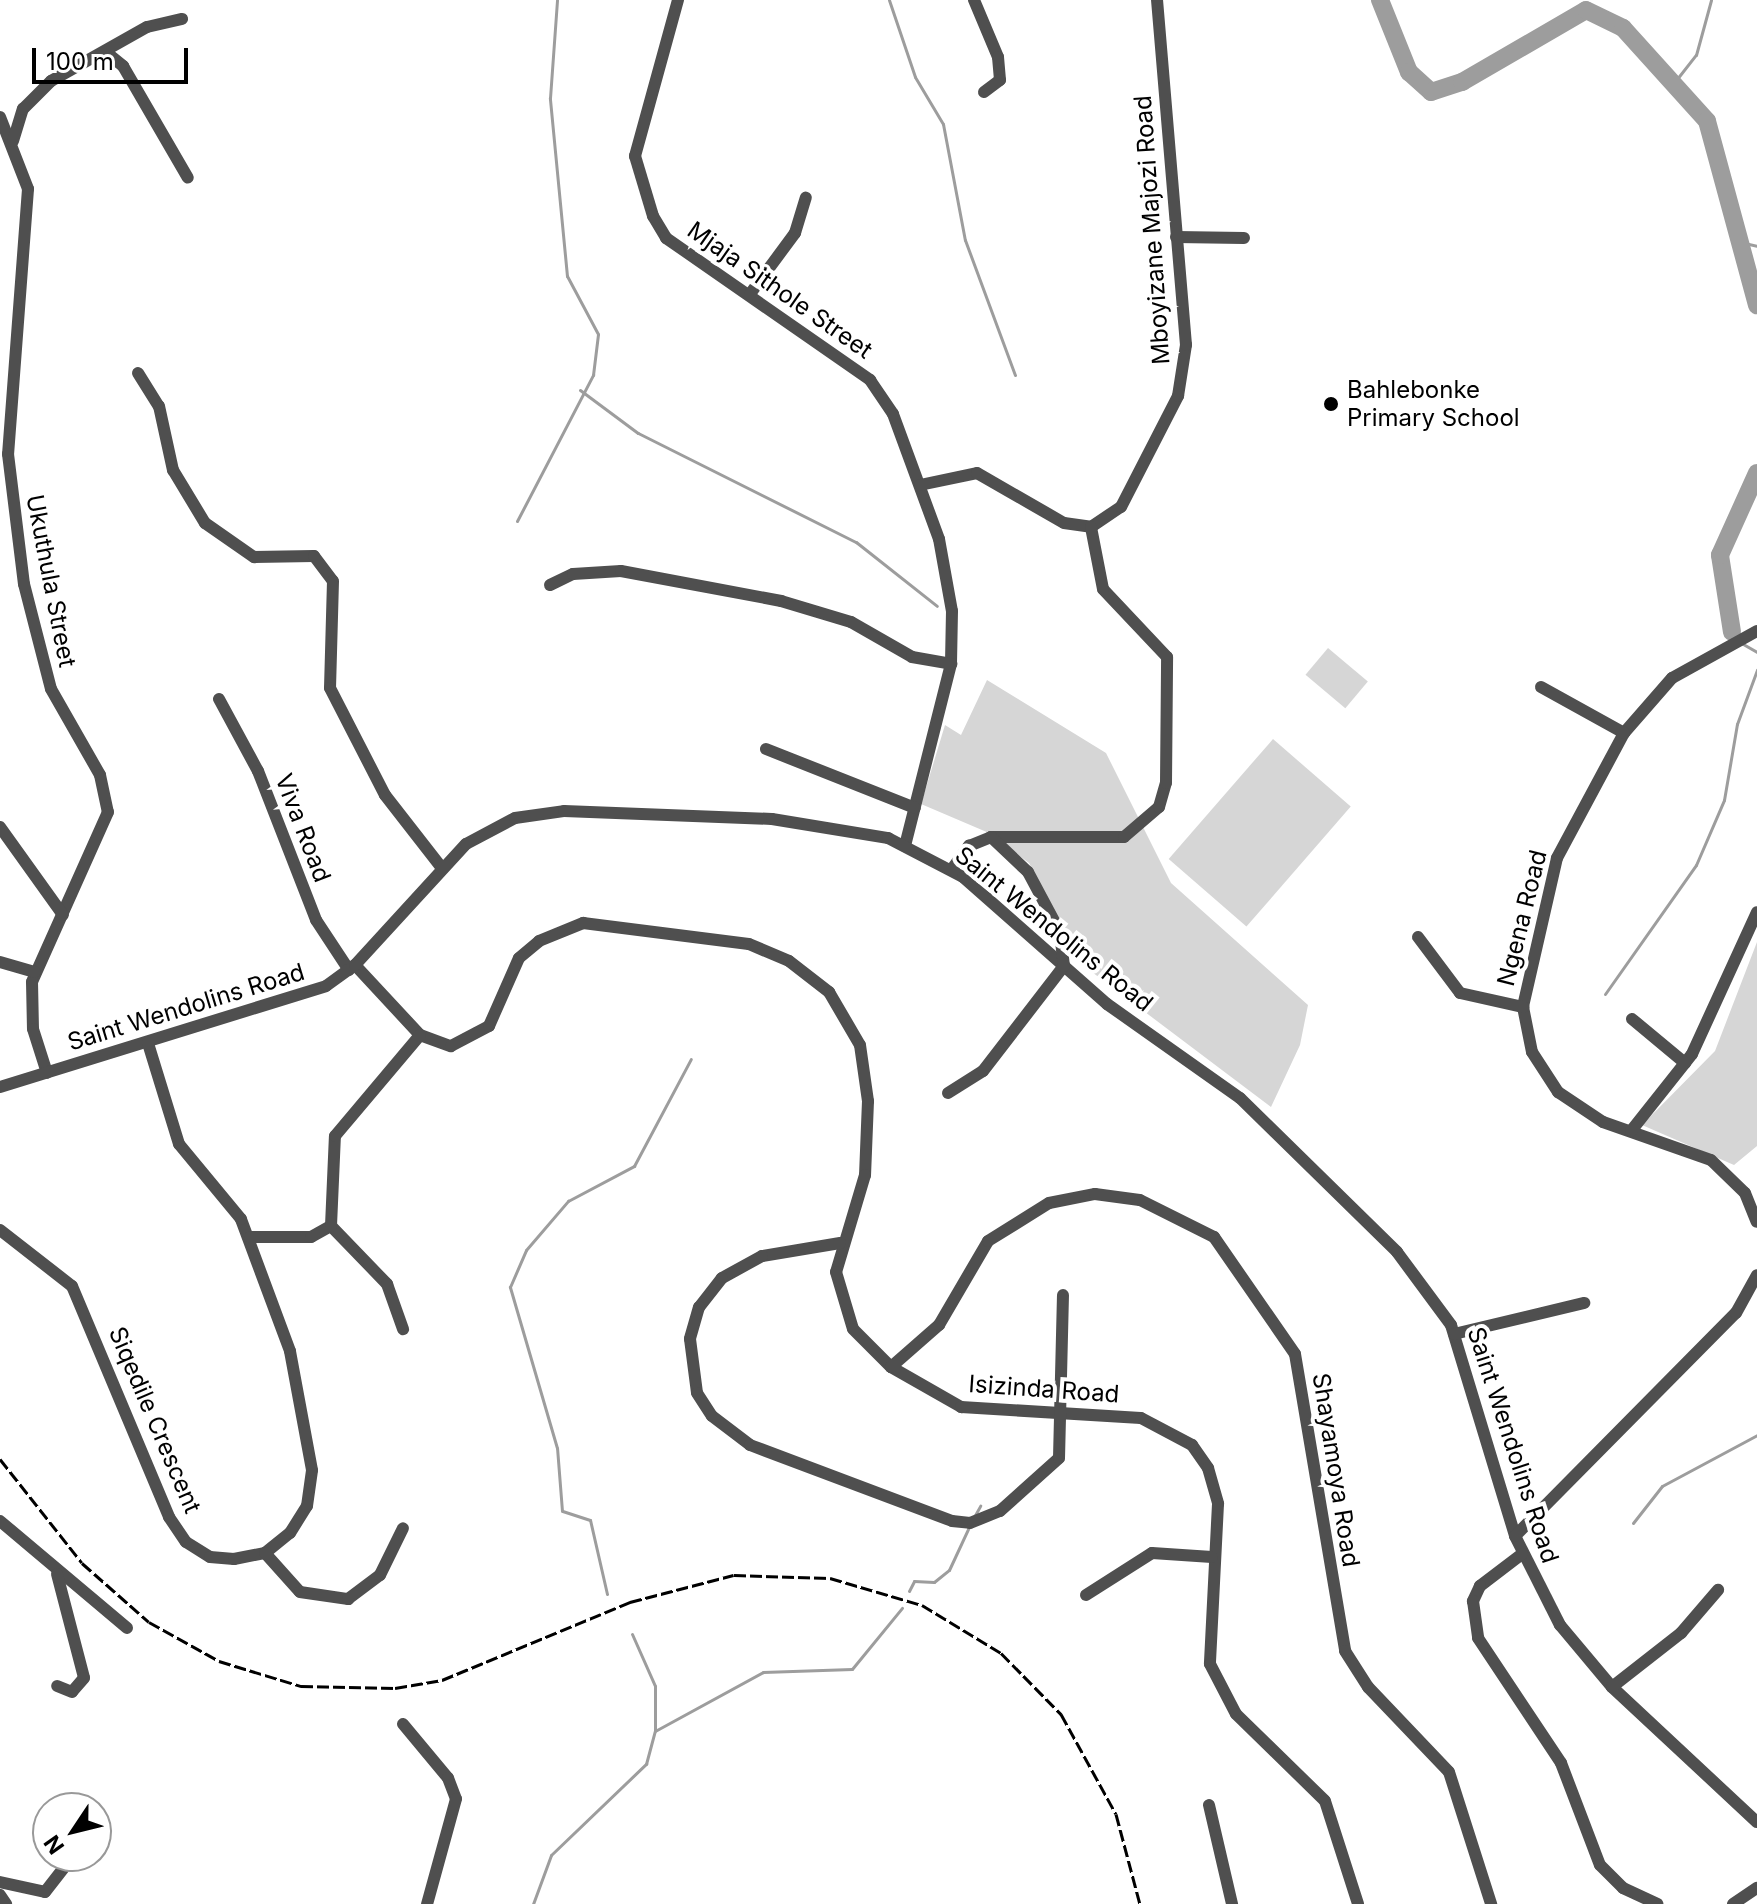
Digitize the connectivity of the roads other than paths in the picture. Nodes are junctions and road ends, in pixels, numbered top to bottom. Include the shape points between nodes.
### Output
1 (678, 0) edge
2 (974, 0) edge
3 (1157, 0) edge
4 (182, 19) dead end
5 (107, 53) junction
6 (984, 92) dead end
7 (0, 117) edge
8 (13, 141) junction
9 (188, 178) dead end
10 (806, 198) dead end
11 (1176, 237) junction
12 (1244, 238) dead end
13 (750, 294) junction
14 (138, 373) dead end
15 (5, 478) edge
16 (920, 485) junction
17 (1091, 527) junction
18 (550, 585) dead end
19 (1757, 631) edge
20 (951, 664) junction
21 (1541, 687) dead end
22 (219, 699) dead end
23 (1624, 733) junction
24 (766, 749) dead end
25 (915, 808) junction
26 (0, 827) edge
27 (991, 837) junction
28 (905, 846) junction
29 (441, 867) junction
30 (952, 869) junction
31 (1757, 912) edge
32 (63, 915) junction
33 (1418, 937) dead end
34 (0, 962) edge
35 (1064, 966) junction
36 (352, 968) junction
37 (35, 972) junction
38 (1523, 1007) junction
39 (1632, 1019) dead end
40 (420, 1035) junction
41 (148, 1043) junction
42 (1685, 1063) junction
43 (47, 1073) junction
44 (0, 1087) edge
45 (948, 1093) dead end
46 (1631, 1131) junction
47 (1757, 1222) edge
48 (331, 1226) junction
49 (0, 1230) edge
50 (250, 1237) junction
51 (840, 1243) junction
52 (1757, 1275) edge
53 (1063, 1295) dead end
54 (1584, 1303) dead end
55 (403, 1329) dead end
56 (1454, 1334) junction
57 (891, 1367) junction
58 (1066, 1416) junction
59 (0, 1521) edge
60 (403, 1528) dead end
61 (1515, 1536) junction
62 (265, 1553) junction
63 (1522, 1554) junction
64 (1212, 1557) junction
65 (57, 1574) junction
66 (1718, 1590) dead end
67 (1086, 1595) dead end
68 (127, 1628) dead end
69 (57, 1686) dead end
70 (1612, 1687) junction
71 (403, 1724) dead end
72 (1209, 1805) dead end
73 (1757, 1822) edge
74 (61, 1872) edge
75 (0, 1882) edge
76 (1757, 1888) edge
77 (0, 1895) edge
78 (6, 1904) edge
79 (427, 1904) edge
80 (1232, 1904) edge
81 (1358, 1904) edge
82 (1491, 1904) edge
83 (1658, 1904) edge
84 (1733, 1904) edge

1 - 13 street, Mjaja Sithole Street via 638,138 639,174 666,238
2 - 6 street via 998,57 1000,80
3 - 11 street, Mboyizane Majozi Road
4 - 5 street via 147,27
5 - 8 street via 27,102
5 - 9 street via 123,66
7 - 8 street, Ukuthula Street
8 - 15 street, Ukuthula Street via 28,204
10 - 13 street via 795,233
11 - 12 street
11 - 17 street, Mboyizane Majozi Road via 1184,378 1121,507
13 - 16 street, Mjaja Sithole Street via 870,380 893,414
14 - 29 street via 159,406 183,492 225,542 254,557 320,559 338,592 326,654 330,688 385,795
15 - 32 street, Ukuthula Street via 42,664 100,775 107,802 103,836
16 - 17 street via 977,473 1064,523
16 - 20 street, Mjaja Sithole Street via 947,569
17 - 27 street via 1103,589 1167,657 1166,783 1159,807 1124,837
18 - 20 street via 573,574 621,571 781,601 851,622 912,657
19 - 23 street, Ngena Road via 1672,678
20 - 25 street, Mjaja Sithole Street
21 - 23 street
22 - 36 street, Viva Road via 258,771 316,920
23 - 38 street, Ngena Road via 1557,858
24 - 25 street
25 - 28 street, Mjaja Sithole Street
26 - 32 street
27 - 30 street via 969,846
27 - 35 street via 1028,872 1060,932
28 - 29 street, Saint Wendolins Road via 813,821 564,811 490,828
28 - 30 street, Saint Wendolins Road
29 - 36 street, Saint Wendolins Road
30 - 35 street, Saint Wendolins Road
31 - 42 street
32 - 37 street, Ukuthula Street
33 - 38 street via 1460,993
34 - 37 street
35 - 45 street via 983,1071
35 - 56 street, Saint Wendolins Road via 1271,1124 1418,1276
36 - 40 street
36 - 41 street, Saint Wendolins Road via 298,998
37 - 43 street, Ukuthula Street via 30,1012
38 - 46 street, Ngena Road via 1532,1052 1558,1092
39 - 42 street
40 - 48 street via 335,1136
40 - 51 street, Isizinda Road via 451,1046 471,1041 489,1026 519,958 539,941 583,923 772,952 829,992 860,1045 868,1101 865,1175
41 - 43 street, Saint Wendolins Road
41 - 50 street via 179,1144
42 - 46 street
43 - 44 street, Saint Wendolins Road
46 - 47 street, Ngena Road via 1725,1171
48 - 50 street via 311,1237
48 - 55 street via 387,1284
49 - 62 street, Siqedile Crescent via 72,1286 176,1530 210,1557
50 - 62 street via 290,1351 312,1450 307,1506
51 - 57 street, Isizinda Road via 836,1272 845,1313
51 - 58 street via 752,1259 722,1278 699,1307 690,1339 692,1378 729,1433 970,1523 1000,1511 1054,1464 1064,1447
52 - 61 street via 1736,1313
53 - 58 street
54 - 56 street
56 - 61 street, Saint Wendolins Road
57 - 58 street, Isizinda Road via 961,1407
57 - 82 street, Shayamoya Road via 939,1325 988,1241 1049,1203 1095,1194 1140,1200 1214,1237 1295,1354 1345,1651 1368,1687 1449,1772
58 - 64 street, Isizinda Road via 1141,1418 1192,1445 1208,1468 1218,1504
59 - 65 street
60 - 62 street via 380,1575 348,1599 300,1592
61 - 63 street, Saint Wendolins Road
63 - 70 street, Saint Wendolins Road via 1560,1625
63 - 83 street via 1480,1586 1473,1601 1478,1638 1561,1763 1600,1865 1623,1888
64 - 67 street via 1152,1553
64 - 81 street, Isizinda Road via 1206,1640 1218,1684 1251,1732 1325,1801
65 - 68 street
65 - 69 street via 84,1678 72,1692
66 - 70 street via 1681,1633
70 - 73 street, Saint Wendolins Road
71 - 79 street via 448,1778 456,1799
72 - 80 street
74 - 75 street via 45,1892
76 - 84 street
77 - 78 street

